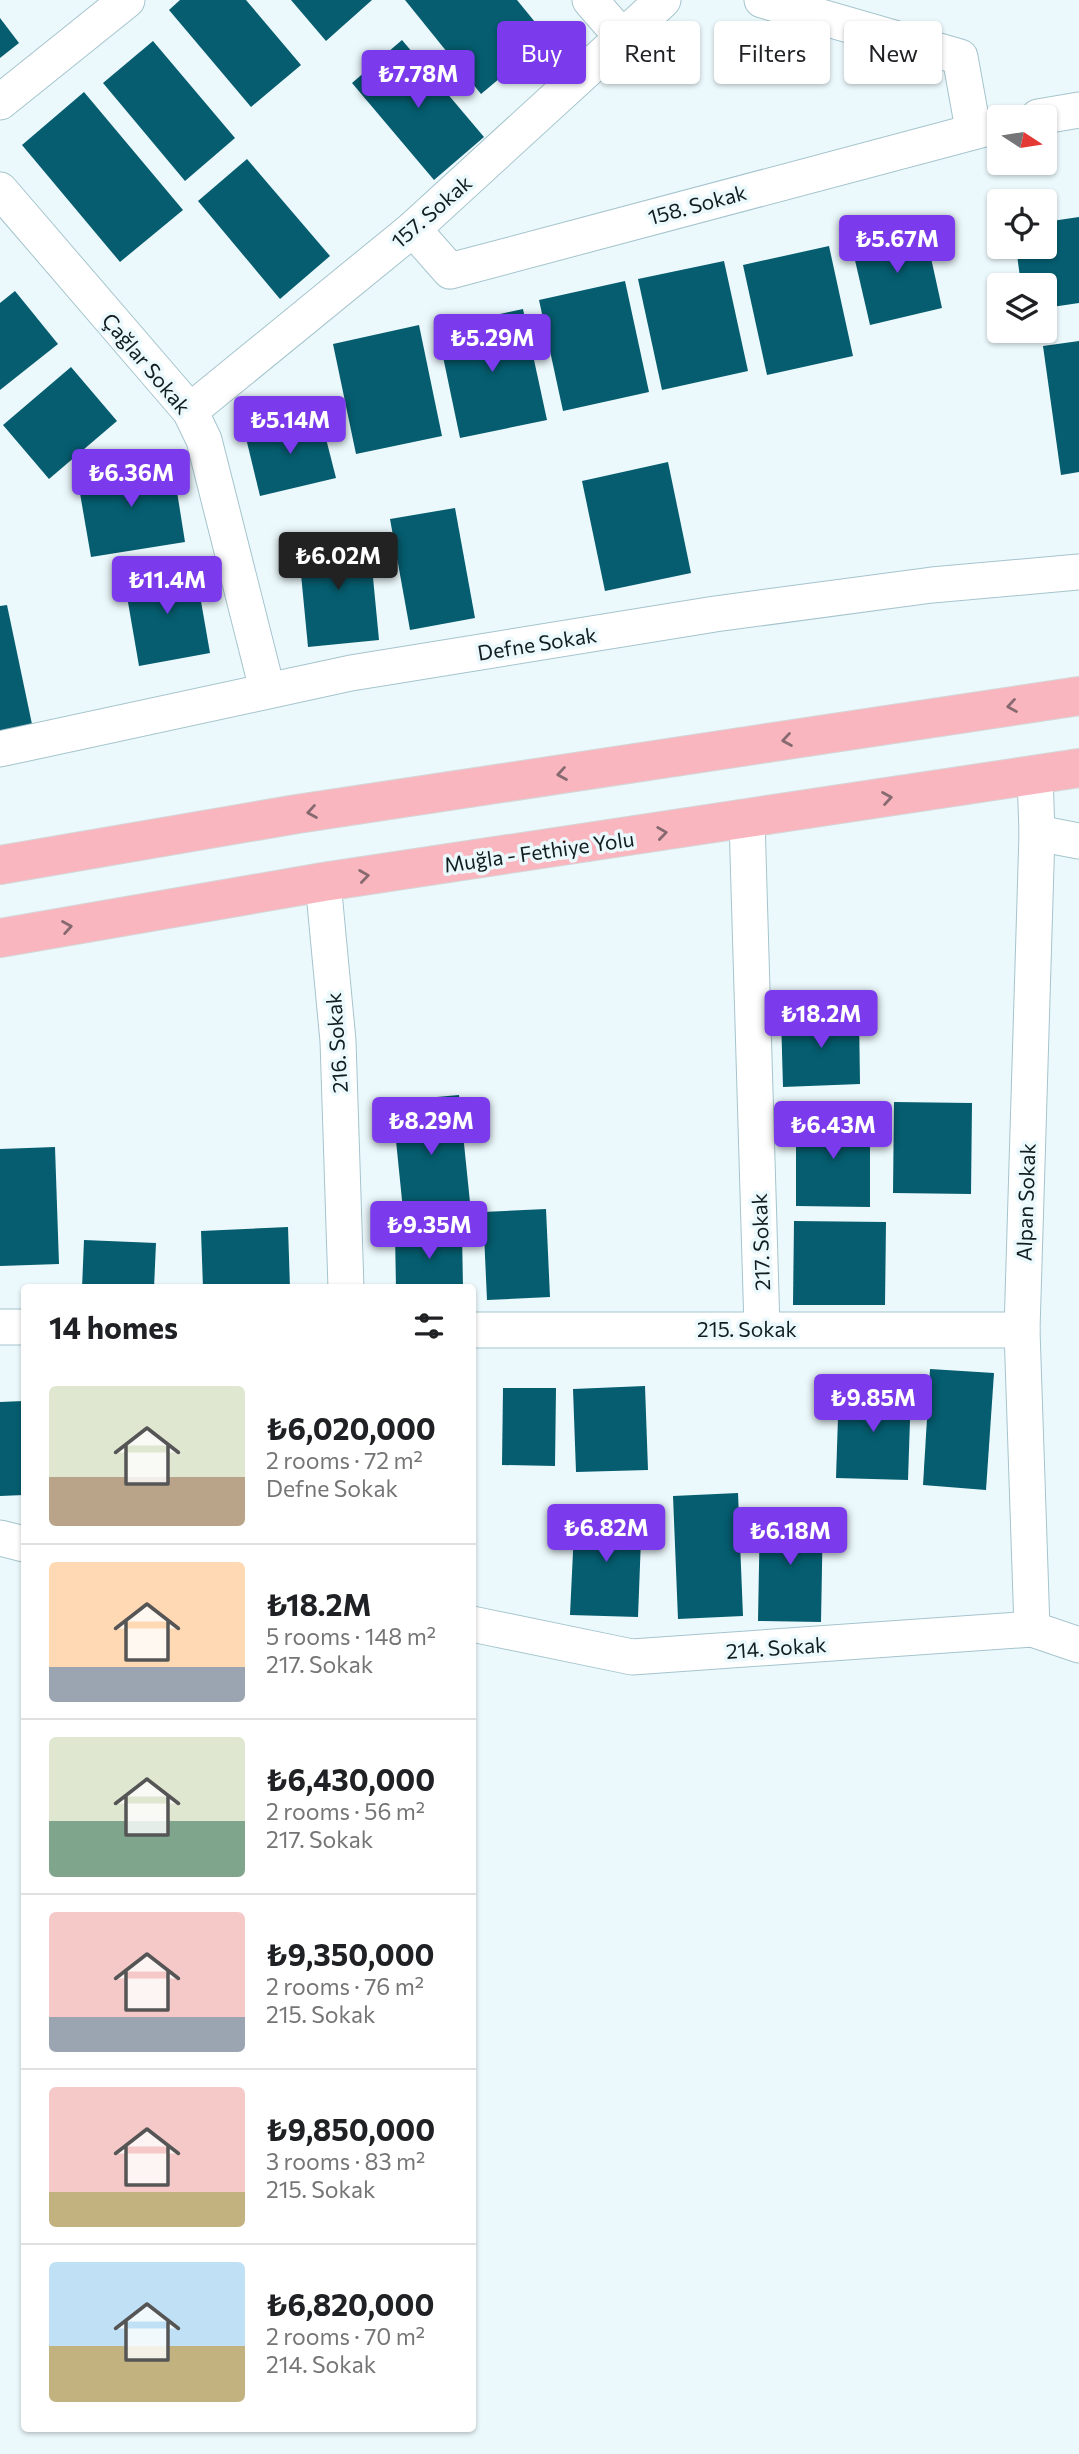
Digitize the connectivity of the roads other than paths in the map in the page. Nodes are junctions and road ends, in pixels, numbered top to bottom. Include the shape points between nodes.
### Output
1 (127, 0) edge
2 (590, 0) edge
3 (663, 0) edge
4 (762, 0) edge
5 (608, 21) edge
6 (641, 21) edge
7 (600, 59) edge
8 (0, 102) edge
9 (1079, 110) edge
10 (1057, 114) edge
11 (986, 127) edge
12 (0, 190) edge
13 (413, 229) junction
14 (190, 411) junction
15 (1079, 572) edge
16 (267, 689) junction
17 (1079, 696) edge
18 (0, 748) edge
19 (1079, 768) edge
20 (1035, 775) junction
21 (747, 820) junction
22 (1037, 833) junction
23 (1079, 841) edge
24 (0, 865) edge
25 (323, 882) junction
26 (0, 938) edge
27 (346, 1284) edge
28 (0, 1327) edge
29 (21, 1327) edge
30 (762, 1328) junction
31 (476, 1330) edge
32 (1022, 1330) junction
33 (0, 1538) edge
34 (21, 1543) edge
35 (476, 1625) edge
36 (1032, 1629) junction
37 (1079, 1645) edge

1 - 8 street
2 - 5 street
3 - 6 street, 157. Sokak
4 - 11 street via 960,57
7 - 13 street, 157. Sokak
9 - 10 street
11 - 13 street, 158. Sokak via 450,271
12 - 14 street, Çağlar Sokak
13 - 14 street, 157. Sokak
14 - 16 street, Çağlar Sokak via 204,440
15 - 16 street, Defne Sokak via 932,585 715,614
16 - 18 street, Defne Sokak
17 -> 24 highway via 297,814
19 - 20 highway, Muğla - Fethiye Yolu
21 -> 20 highway, Muğla - Fethiye Yolu
20 - 22 street, Alpan Sokak
25 -> 21 highway, Muğla - Fethiye Yolu
21 - 30 street, 217. Sokak
22 - 23 street
22 - 32 street, Alpan Sokak
26 -> 25 highway, Muğla - Fethiye Yolu
25 - 27 street, 216. Sokak via 338,1041
28 - 29 street
30 - 31 street, 215. Sokak
30 - 32 street, 215. Sokak
32 - 36 street, Alpan Sokak
33 - 34 street
35 - 36 street, 214. Sokak via 632,1657
36 - 37 street, 214. Sokak

